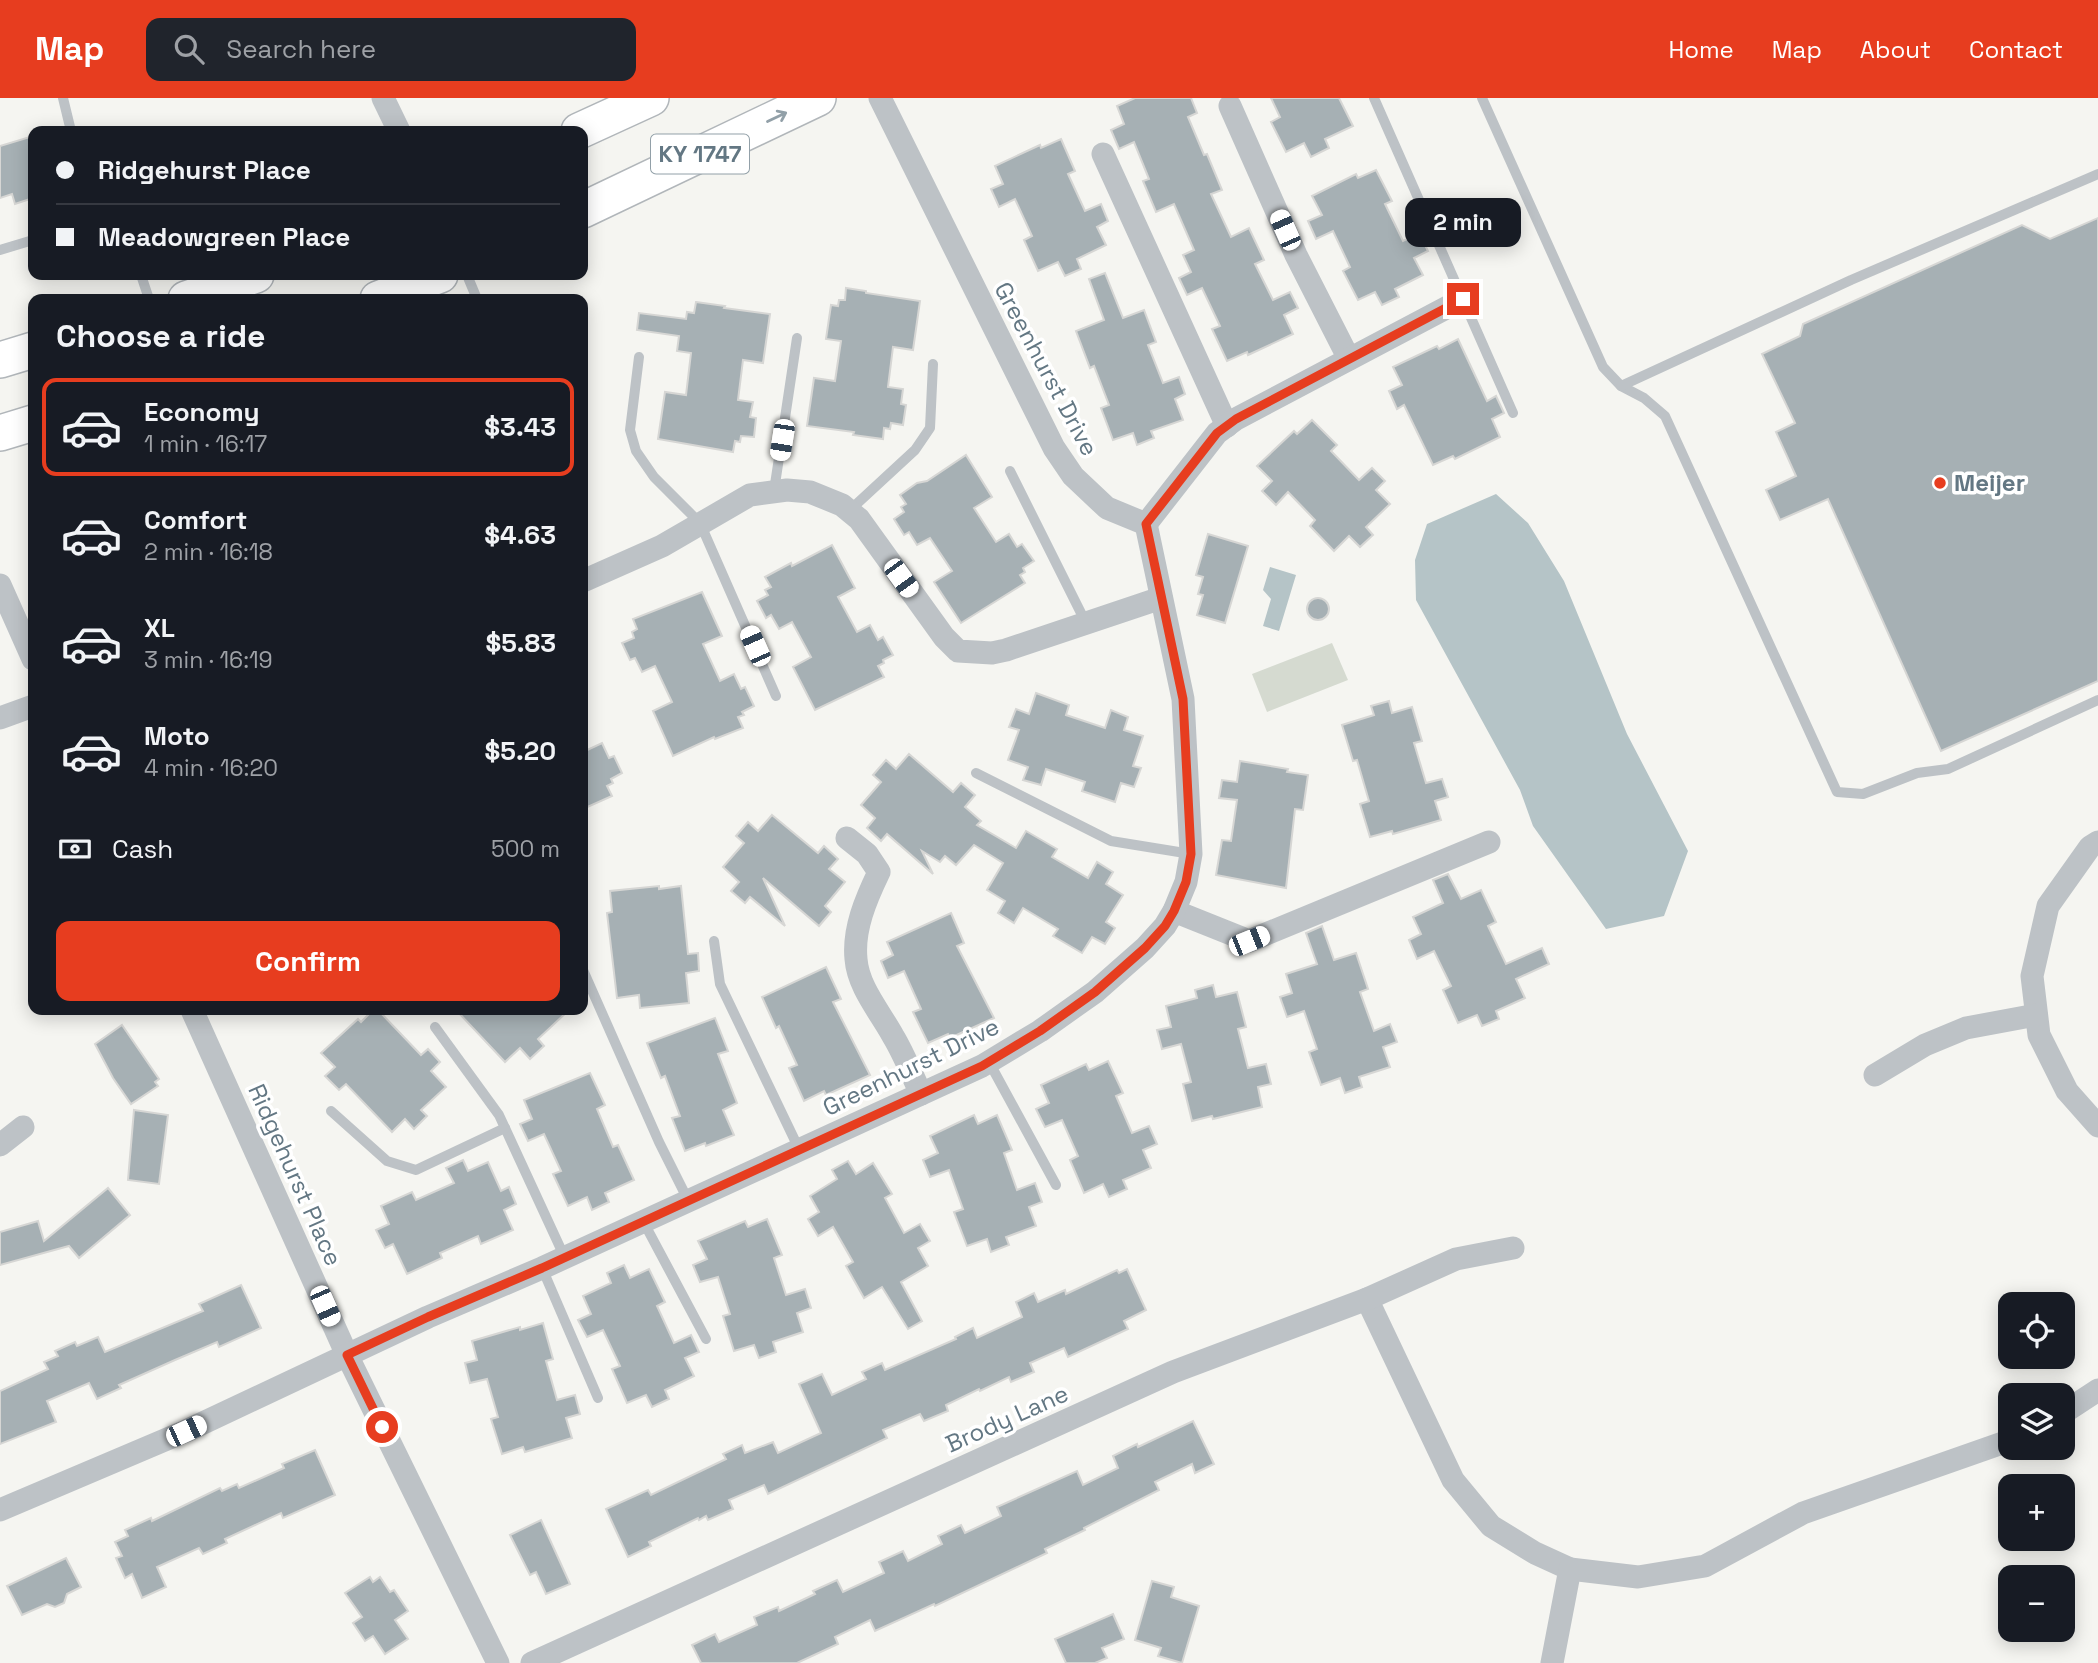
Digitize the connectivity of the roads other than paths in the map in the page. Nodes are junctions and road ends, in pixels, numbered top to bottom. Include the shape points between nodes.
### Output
1 (63, 98) edge
2 (383, 98) edge
3 (651, 98) edge
4 (818, 98) edge
5 (880, 98) edge
6 (1374, 98) edge
7 (1482, 98) edge
8 (1230, 106) dead end
9 (70, 126) edge
10 (397, 126) edge
11 (588, 127) edge
12 (1103, 154) dead end
13 (2098, 174) edge
14 (588, 208) edge
15 (28, 242) edge
16 (0, 250) edge
17 (241, 280) edge
18 (427, 280) edge
19 (201, 294) edge
20 (391, 294) edge
21 (1463, 299) junction
22 (797, 338) dead end
23 (28, 352) edge
24 (639, 357) dead end
25 (1349, 359) junction
26 (0, 360) edge
27 (933, 364) dead end
28 (1620, 386) junction
29 (1513, 413) dead end
30 (28, 425) edge
31 (1227, 426) junction
32 (0, 433) edge
33 (1010, 471) dead end
34 (774, 491) junction
35 (849, 511) junction
36 (701, 523) junction
37 (1146, 524) junction
38 (588, 579) edge
39 (0, 585) edge
40 (1161, 597) junction
41 (1086, 623) junction
42 (28, 648) edge
43 (776, 696) dead end
44 (2098, 700) edge
45 (28, 708) edge
46 (0, 718) edge
47 (976, 773) dead end
48 (847, 838) dead end
49 (1489, 842) dead end
50 (2098, 842) edge
51 (1191, 854) junction
52 (1174, 911) junction
53 (714, 941) dead end
54 (588, 981) edge
55 (194, 1015) edge
56 (2036, 1015) junction
57 (435, 1027) dead end
58 (989, 1062) junction
59 (1875, 1075) dead end
60 (921, 1094) junction
61 (331, 1111) dead end
62 (2098, 1126) edge
63 (23, 1127) dead end
64 (505, 1128) junction
65 (0, 1145) edge
66 (799, 1149) junction
67 (1056, 1185) dead end
68 (688, 1200) junction
69 (643, 1221) junction
70 (1513, 1248) dead end
71 (565, 1258) junction
72 (542, 1268) junction
73 (1367, 1299) junction
74 (706, 1339) dead end
75 (347, 1355) junction
76 (2098, 1390) edge
77 (598, 1398) dead end
78 (2075, 1405) edge
79 (1998, 1445) edge
80 (0, 1510) edge
81 (1570, 1569) junction
82 (498, 1663) edge
83 (532, 1663) edge
84 (1552, 1663) edge

1 - 9 lane
2 - 10 street
3 - 11 main road, KY 1747
14 -> 4 main road, KY 1747
5 - 37 street, Greenhurst Drive via 1054,448 1073,477 1107,508
6 - 21 lane
7 - 28 lane via 1602,367
8 - 25 street via 1296,255
12 - 31 street
13 - 28 lane via 1851,279
15 - 16 lane
17 - 19 main road
18 - 20 main road
21 - 25 street
21 - 29 lane
22 - 34 lane
23 - 26 main road
24 - 36 lane via 630,430 636,451 654,477
25 - 31 street
27 - 35 lane via 930,428 915,450
28 - 44 lane via 1665,416 1837,792 1863,794 1917,773 1948,769
30 - 32 main road
31 - 37 street
33 - 41 lane
34 - 35 street via 810,492
34 - 36 street via 750,495
35 - 41 street via 958,651 1006,650
36 - 38 street
36 - 43 lane
37 - 40 street, Greenhurst Drive
39 - 42 street
40 - 41 street
40 - 51 street, Greenhurst Drive via 1183,699
45 - 46 street
47 - 51 lane via 1111,841
48 - 60 street via 867,854 879,872 864,904 856,960 866,992
49 - 52 street via 1249,941
50 - 56 street via 2048,906 2032,976
51 - 52 street, Greenhurst Drive
52 - 58 street, Greenhurst Drive via 1145,948 1095,992
53 - 66 lane via 720,984
54 - 68 lane
55 - 75 street, Ridgehurst Place
56 - 59 street via 1966,1028 1925,1045
56 - 62 street via 2039,1035 2067,1091
57 - 64 lane
58 - 60 street, Greenhurst Drive
58 - 67 lane
60 - 66 street, Greenhurst Drive
61 - 64 lane via 387,1161 416,1170
63 - 65 street
64 - 71 lane
66 - 68 street, Greenhurst Drive
68 - 69 street, Greenhurst Drive
69 - 71 street, Greenhurst Drive
69 - 74 lane
70 - 73 street, Brody Lane via 1456,1259
71 - 72 street, Greenhurst Drive
72 - 75 street, Greenhurst Drive
72 - 77 lane
73 - 81 street via 1453,1480 1491,1526
73 - 83 street, Brody Lane via 1173,1372
75 - 80 street, Greenhurst Drive via 186,1431
75 - 82 street, Ridgehurst Place
76 - 78 street
79 - 81 street via 1803,1513 1705,1566 1638,1577
81 - 84 street

